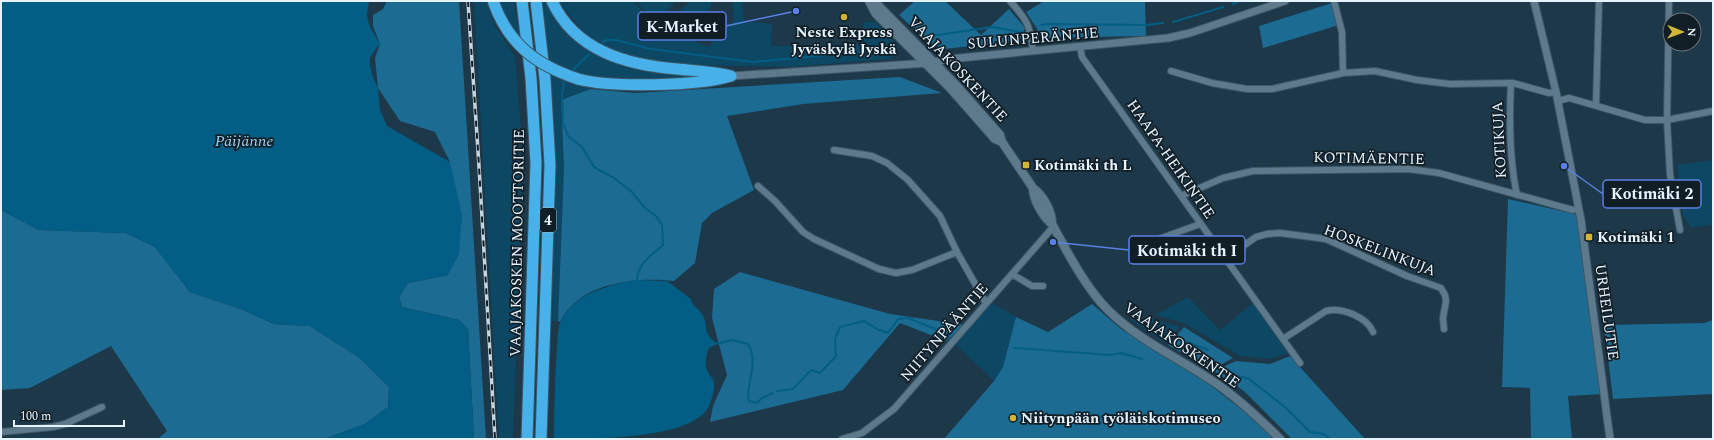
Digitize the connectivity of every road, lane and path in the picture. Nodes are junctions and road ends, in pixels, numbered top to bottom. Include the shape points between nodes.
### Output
1 (493, 1) edge
2 (522, 1) edge
3 (536, 1) edge
4 (552, 1) edge
5 (869, 1) edge
6 (874, 1) edge
7 (1010, 1) edge
8 (1285, 1) edge
9 (1334, 1) edge
10 (1534, 1) edge
11 (1599, 1) edge
12 (1669, 1) edge
13 (1080, 46) junction
14 (1033, 50) junction
15 (929, 63) junction
16 (1171, 71) dead end
17 (1343, 72) junction
18 (731, 76) junction
19 (1511, 83) junction
20 (1556, 92) junction
21 (1558, 101) junction
22 (1596, 105) junction
23 (1713, 110) edge
24 (1667, 120) junction
25 (834, 150) dead end
26 (758, 186) dead end
27 (1516, 195) junction
28 (1181, 196) junction
29 (1579, 208) junction
30 (1200, 224) junction
31 (1053, 225) junction
32 (1680, 230) dead end
33 (1148, 243) dead end
34 (957, 252) junction
35 (1225, 259) junction
36 (1012, 274) junction
37 (1043, 286) dead end
38 (986, 303) junction
39 (1444, 329) dead end
40 (1373, 332) dead end
41 (1283, 339) junction
42 (1300, 363) dead end
43 (102, 407) dead end
44 (1, 432) edge
45 (862, 436) edge
46 (527, 439) edge
47 (541, 439) edge
48 (842, 439) edge
49 (1280, 439) edge
50 (1610, 439) edge

1 - 18 highway, bridge via 505,28 525,51 540,62 578,79 654,84 716,80
2 - 46 highway, VAAJAKOSKEN MOOTTORITIE / 4 via 532,78 536,163
3 - 47 highway, VAAJAKOSKEN MOOTTORITIE / 4 via 545,79 550,164
4 - 18 highway via 569,27 582,39 608,55 653,67 717,72
5 - 15 main road, VAAJAKOSKENTIE via 876,14
6 - 15 main road, VAAJAKOSKENTIE
7 - 14 street via 1030,27
8 - 13 street, SULUNPERÄNTIE via 1168,38
9 - 17 street via 1342,32
10 - 20 street, URHEILUTIE
11 - 22 street
12 - 24 street
13 - 14 street, SULUNPERÄNTIE
13 - 28 street, HAAPA-HEIKINTIE via 1082,57
14 - 15 street, SULUNPERÄNTIE
15 - 18 street, SULUNPERÄNTIE
15 - 31 main road, VAAJAKOSKENTIE via 1000,135 1002,142 1033,188 1033,196 1046,219
16 - 17 street via 1212,83 1247,89 1272,89
17 - 19 street via 1375,71 1450,84
19 - 20 street
19 - 27 street, KOTIKUJA via 1512,172
20 - 21 street, URHEILUTIE
21 - 22 street via 1569,98
21 - 29 street, URHEILUTIE
22 - 24 street via 1645,120
23 - 24 street
24 - 32 street via 1670,175
25 - 34 street via 872,156 887,163 908,180 940,216
26 - 34 street via 803,232 879,269 896,273 912,270
27 - 28 street, KOTIMÄENTIE via 1439,173 1409,169 1333,169 1253,171 1223,178
27 - 29 street, KOTIMÄENTIE via 1573,210
28 - 30 street, HAAPA-HEIKINTIE
29 - 50 street, URHEILUTIE
30 - 33 street
30 - 35 street, HAAPA-HEIKINTIE
31 - 36 street, NIITYNPÄÄNTIE
31 - 49 main road, VAAJAKOSKENTIE via 1107,309 1155,346 1212,380
34 - 38 street
35 - 39 street, HOSKELINKUJA via 1256,237 1267,234 1280,233 1326,239 1407,276 1441,288 1446,301
35 - 41 street, HAAPA-HEIKINTIE
36 - 37 street via 1032,286
36 - 38 street, NIITYNPÄÄNTIE
38 - 45 street, NIITYNPÄÄNTIE via 894,409
40 - 41 street via 1363,321 1342,310 1333,309
41 - 42 street, HAAPA-HEIKINTIE
43 - 44 street via 53,427
45 - 48 street, NIITYNPÄÄNTIE

